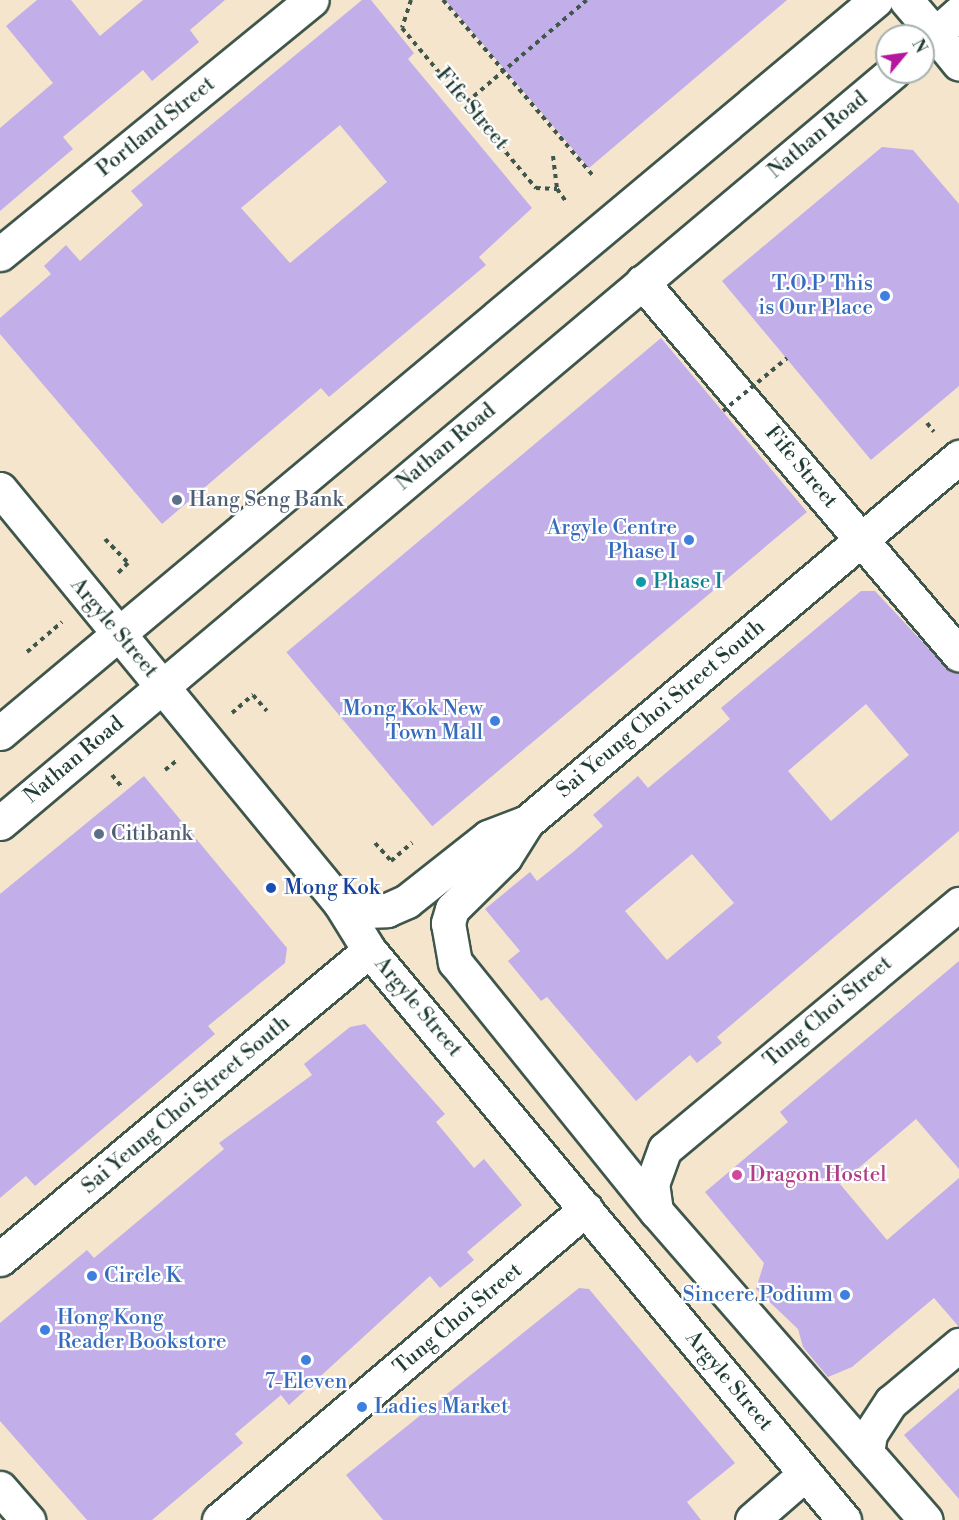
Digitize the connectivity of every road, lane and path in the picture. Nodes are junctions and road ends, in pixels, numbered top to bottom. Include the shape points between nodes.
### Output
1 (311, 0) edge
2 (411, 0) edge
3 (443, 0) edge
4 (587, 0) edge
5 (876, 0) edge
6 (906, 0) edge
7 (939, 31) edge
8 (959, 64) edge
9 (504, 71) junction
10 (879, 84) edge
11 (467, 102) junction
12 (553, 156) dead end
13 (594, 177) dead end
14 (557, 189) junction
15 (565, 200) dead end
16 (0, 254) edge
17 (642, 282) junction
18 (787, 358) dead end
19 (723, 411) dead end
20 (959, 457) edge
21 (0, 489) edge
22 (862, 538) junction
23 (105, 539) dead end
24 (128, 563) dead end
25 (120, 635) junction
26 (959, 654) edge
27 (162, 686) junction
28 (253, 695) dead end
29 (267, 711) dead end
30 (0, 733) edge
31 (527, 822) junction
32 (0, 823) edge
33 (375, 843) dead end
34 (412, 843) dead end
35 (340, 903) junction
36 (959, 904) edge
37 (369, 950) junction
38 (586, 1209) junction
39 (657, 1211) junction
40 (0, 1259) edge
41 (959, 1346) edge
42 (867, 1454) junction
43 (805, 1473) junction
44 (0, 1488) edge
45 (28, 1520) edge
46 (219, 1520) edge
47 (752, 1520) edge
48 (844, 1520) edge
49 (926, 1520) edge

1 - 16 street, Portland Street
2 - 11 path, Fife Street via 402,28
3 - 9 path
4 - 9 path
5 - 25 street
6 - 7 street
7 - 8 street
9 - 11 path
9 - 13 path
10 - 17 street, Nathan Road
11 - 14 path, Fife Street via 536,189
12 - 14 path
14 - 15 path
17 - 22 street, Fife Street
17 - 27 street, Nathan Road
18 - 19 path, bridge
20 - 22 street, Sai Yeung Choi Street South
21 - 25 street, Argyle Street
22 - 26 street, Fife Street
22 - 31 street, Sai Yeung Choi Street South
23 - 24 path
25 - 27 street, Argyle Street
25 - 30 street
27 - 32 street, Nathan Road
27 - 35 street, Argyle Street
28 - 29 path
31 - 35 street, Sai Yeung Choi Street South via 488,837 407,901 387,909 364,911
31 - 39 street via 505,857 452,909 449,945 467,982
33 - 34 path via 391,861
35 - 37 street, Argyle Street
36 - 39 street, Tung Choi Street via 664,1149 652,1184
37 - 38 street, Argyle Street
37 - 40 street, Sai Yeung Choi Street South
38 - 43 street, Argyle Street
38 - 46 street, Tung Choi Street
39 - 42 street
41 - 42 street via 891,1402 870,1434
42 - 49 street
43 - 47 street
43 - 48 street, Argyle Street
44 - 45 street

